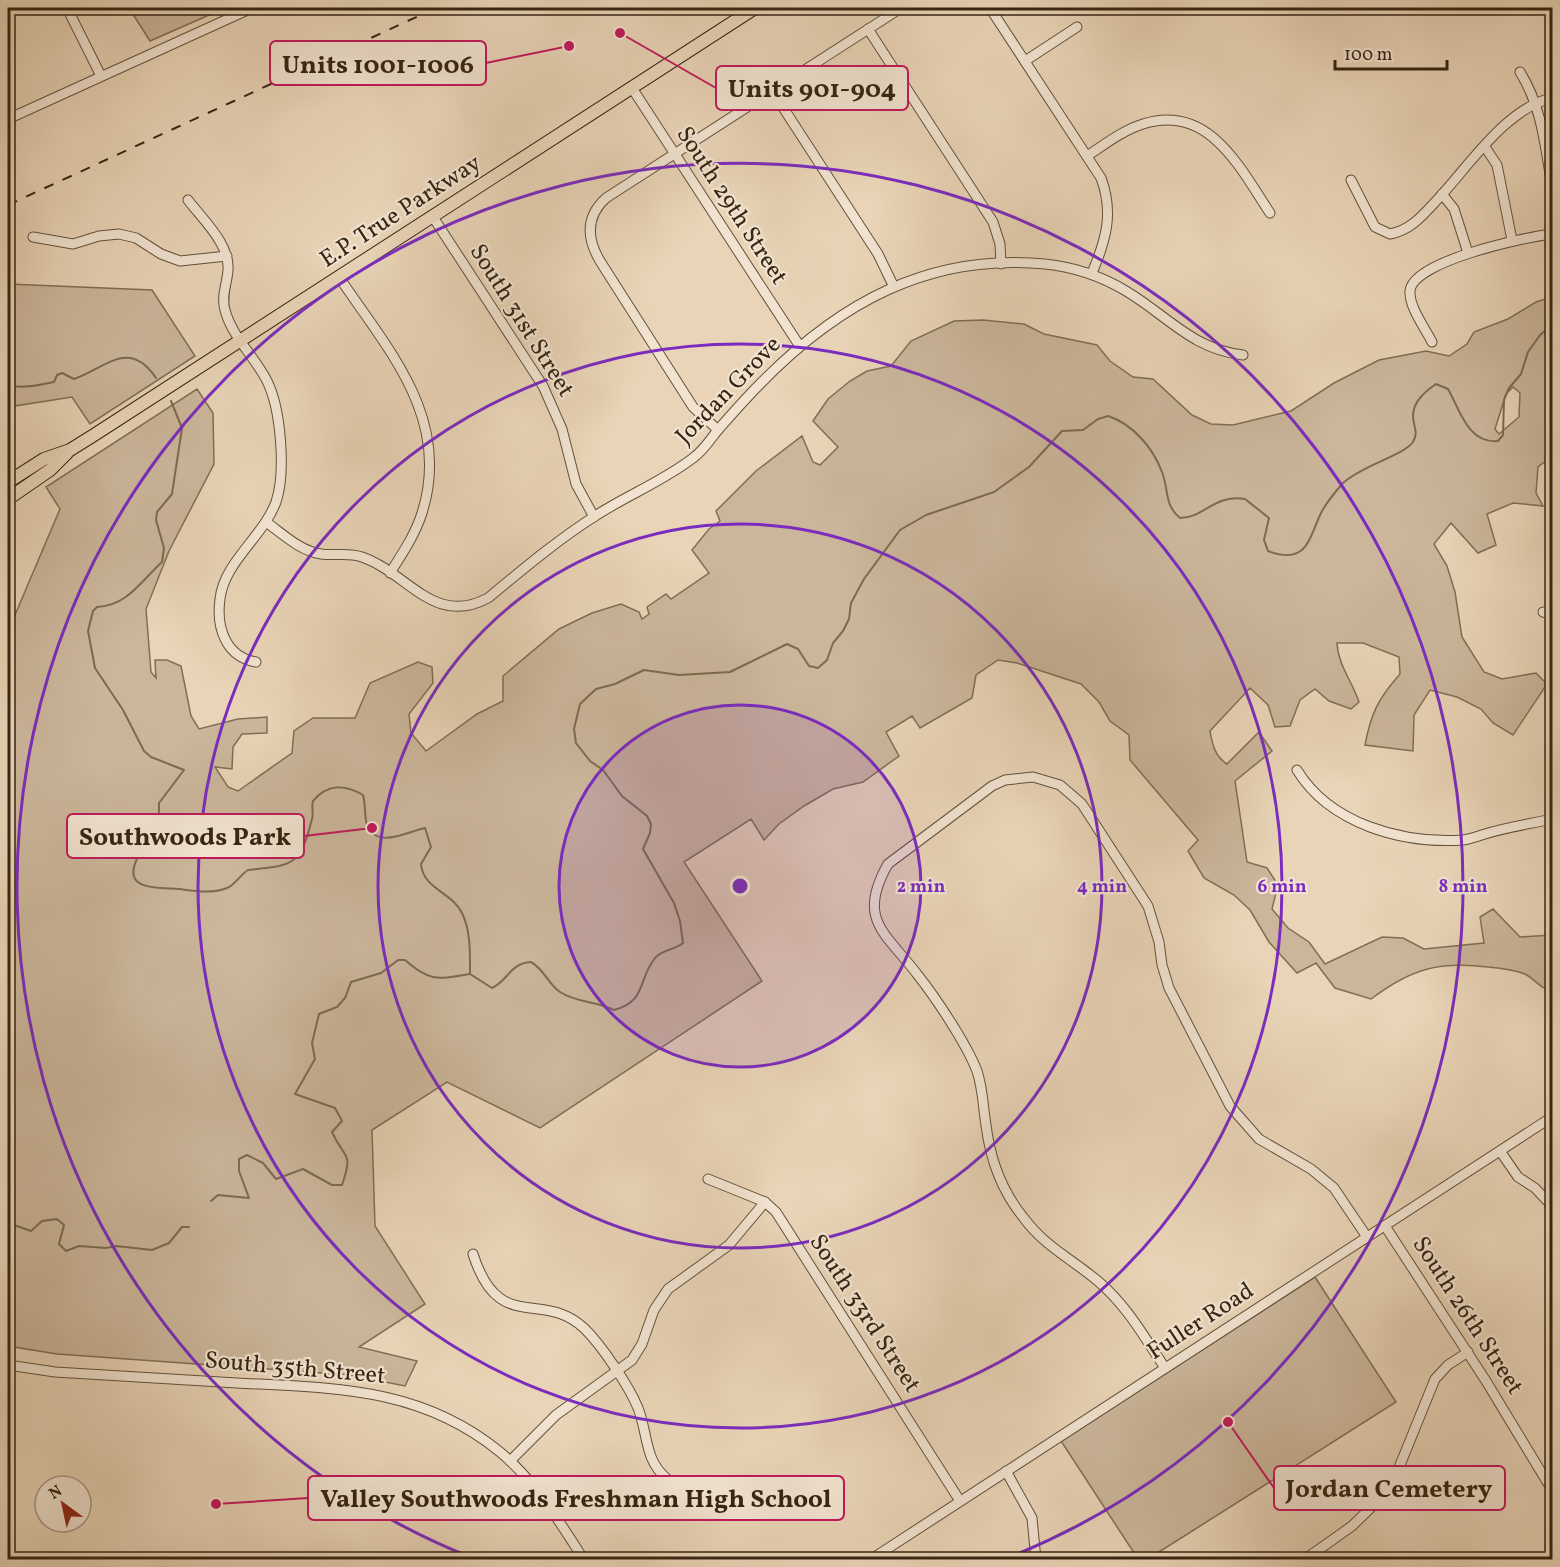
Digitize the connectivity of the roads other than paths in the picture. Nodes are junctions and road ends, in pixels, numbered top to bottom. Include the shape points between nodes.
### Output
1 (67, 8) edge
2 (252, 8) edge
3 (755, 8) edge
4 (901, 8) edge
5 (990, 8) edge
6 (1077, 27) dead end
7 (868, 29) junction
8 (1025, 61) junction
9 (1520, 72) dead end
10 (100, 76) junction
11 (632, 88) junction
12 (773, 92) junction
13 (1552, 98) edge
14 (1536, 103) junction
15 (8, 119) edge
16 (1485, 147) junction
17 (674, 155) junction
18 (1087, 156) junction
19 (1352, 180) dead end
20 (1552, 186) edge
21 (1442, 194) junction
22 (188, 200) dead end
23 (1270, 213) dead end
24 (433, 217) junction
25 (1552, 234) edge
26 (33, 237) dead end
27 (1512, 240) junction
28 (1468, 253) junction
29 (227, 256) junction
30 (1001, 264) junction
31 (1092, 273) junction
32 (339, 277) junction
33 (893, 285) junction
34 (240, 340) junction
35 (1432, 342) dead end
36 (799, 345) junction
37 (1243, 355) dead end
38 (718, 430) junction
39 (70, 450) junction
40 (8, 482) edge
41 (8, 499) edge
42 (594, 516) junction
43 (266, 522) junction
44 (390, 573) junction
45 (1543, 612) dead end
46 (1552, 615) edge
47 (256, 662) dead end
48 (1297, 770) dead end
49 (1552, 819) edge
50 (1552, 1117) edge
51 (1500, 1151) junction
52 (708, 1179) dead end
53 (765, 1203) junction
54 (1552, 1206) edge
55 (1385, 1226) junction
56 (1367, 1237) junction
57 (473, 1254) dead end
58 (1468, 1352) junction
59 (8, 1365) edge
60 (1165, 1368) junction
61 (616, 1373) junction
62 (510, 1461) junction
63 (1006, 1472) junction
64 (1552, 1490) edge
65 (960, 1501) junction
66 (787, 1513) dead end
67 (584, 1560) edge
68 (870, 1560) edge
69 (1036, 1560) edge
70 (1304, 1560) edge

1 - 10 street
2 - 10 street
3 - 11 main road, E.P. True Parkway
4 - 7 street
5 - 8 street
6 - 8 street
7 - 12 street
7 - 30 street via 993,222
8 - 18 street
9 - 14 street
10 - 15 street
11 - 17 street, South 29th Street
11 - 24 main road, E.P. True Parkway
12 - 17 street
12 - 33 street via 878,254
13 - 14 street
14 - 16 street via 1512,117
14 - 20 street
16 - 21 street
16 - 27 street via 1497,165
17 - 36 street, South 29th Street
17 - 38 street via 598,205 589,230 600,261 693,407
18 - 23 street via 1142,124 1187,123 1215,137
18 - 31 street via 1101,178 1109,208 1109,226
19 - 21 street via 1375,227 1384,234 1414,224
21 - 28 street via 1454,209
22 - 29 street
24 - 32 main road, E.P. True Parkway
24 - 42 street, South 31st Street via 543,386 562,429 576,484
25 - 27 street
26 - 29 street via 64,244 119,234 136,238 180,261
27 - 28 street
28 - 35 street via 1423,273 1411,286 1411,298
29 - 34 street via 225,310
30 - 31 street, Jordan Grove via 1045,264
30 - 33 street, Jordan Grove via 949,270
31 - 37 street, Jordan Grove via 1128,292 1196,341 1224,353
32 - 34 main road, E.P. True Parkway
32 - 44 street via 408,380 426,429 430,463 426,498 413,535
33 - 36 street, Jordan Grove via 833,318
34 - 39 main road, E.P. True Parkway
34 - 43 street via 268,382 279,431 281,479
36 - 38 street, Jordan Grove
38 - 42 street, Jordan Grove via 696,456
39 - 40 main road via 44,459
39 - 41 main road via 50,470
42 - 44 street, Jordan Grove via 550,546 488,598 465,608 432,601
43 - 44 street, Jordan Grove via 303,548 359,556
43 - 47 street via 230,571 219,599 220,622 229,648 245,660
45 - 46 street
48 - 49 street via 1326,804 1396,835 1466,840
50 - 51 street, Fuller Road
51 - 54 street via 1518,1177
51 - 55 street, Fuller Road
52 - 53 street, South 33rd Street
53 - 61 street via 729,1245 668,1289 654,1310 638,1352
53 - 65 street, South 33rd Street via 776,1212
55 - 56 street, Fuller Road
55 - 58 street, South 26th Street
56 - 60 street, Fuller Road
56 - 60 street via 1334,1188 1311,1169 1259,1139 1230,1106 1169,988 1148,906 1082,804 1055,783 1033,777 1005,780 992,786 888,864 878,881 874,900 876,920 888,943 918,975 971,1058 981,1083 994,1163 1011,1200 1049,1246 1115,1297
57 - 61 street via 482,1281 495,1296 578,1323
58 - 64 street, South 26th Street
58 - 70 street via 1435,1379 1384,1495 1352,1526
59 - 62 street, South 35th Street via 55,1372 376,1393 452,1420
60 - 63 street, Fuller Road
61 - 62 street via 556,1415
61 - 66 street via 639,1412 652,1462 667,1479 686,1490
62 - 67 street, South 35th Street via 544,1498
63 - 65 street, Fuller Road
63 - 69 street via 1032,1518
65 - 68 street, Fuller Road

